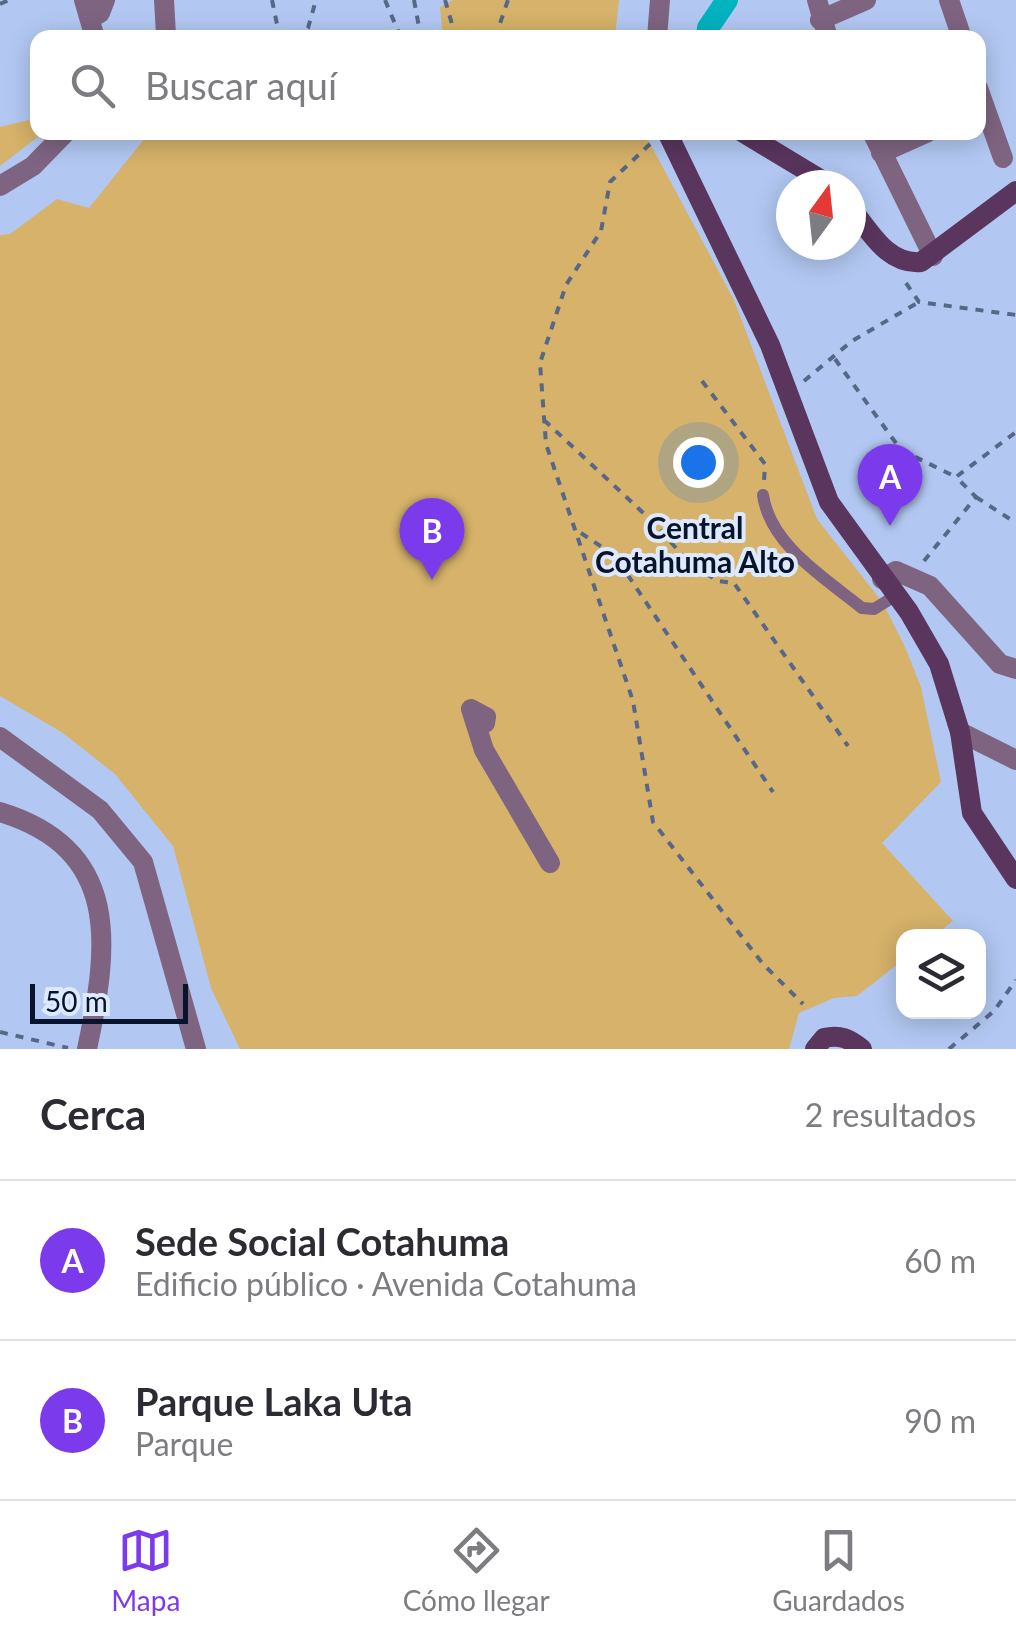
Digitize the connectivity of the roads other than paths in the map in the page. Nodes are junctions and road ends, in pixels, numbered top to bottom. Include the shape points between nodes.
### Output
1 (164, 0) edge
2 (660, 0) edge
3 (866, 0) edge
4 (949, 0) edge
5 (821, 19) edge
6 (166, 30) edge
7 (658, 30) edge
8 (959, 30) edge
9 (986, 115) edge
10 (58, 140) edge
11 (668, 140) edge
12 (755, 140) edge
13 (875, 140) edge
14 (910, 140) edge
15 (881, 153) junction
16 (1002, 158) dead end
17 (805, 170) edge
18 (0, 186) edge
19 (1016, 191) edge
20 (866, 227) edge
21 (933, 256) junction
22 (763, 495) road end
23 (882, 578) junction
24 (895, 596) junction
25 (1016, 669) edge
26 (476, 724) dead end
27 (960, 732) junction
28 (0, 736) edge
29 (1016, 760) edge
30 (0, 812) edge
31 (550, 864) dead end
32 (1016, 878) edge
33 (87, 1049) edge
34 (196, 1049) edge
35 (815, 1049) edge
36 (862, 1049) edge

1 - 6 street
2 - 7 street
3 - 5 street
4 - 8 street
9 - 16 street
10 - 18 street
11 - 23 main road via 770,345 829,502
12 - 17 main road
13 - 15 street
14 - 15 street
15 - 21 street
19 - 21 main road
20 - 21 main road via 908,264
22 - 24 lane via 765,512 788,546 862,608 874,609
23 - 24 main road
23 - 25 street via 896,572 930,586 1000,664
24 - 27 main road via 939,664
26 - 31 street via 484,750
27 - 29 street
27 - 32 main road via 972,813
28 - 34 street via 100,810 143,862
30 - 33 street via 53,833 96,898 103,935
35 - 36 main road via 833,1036

